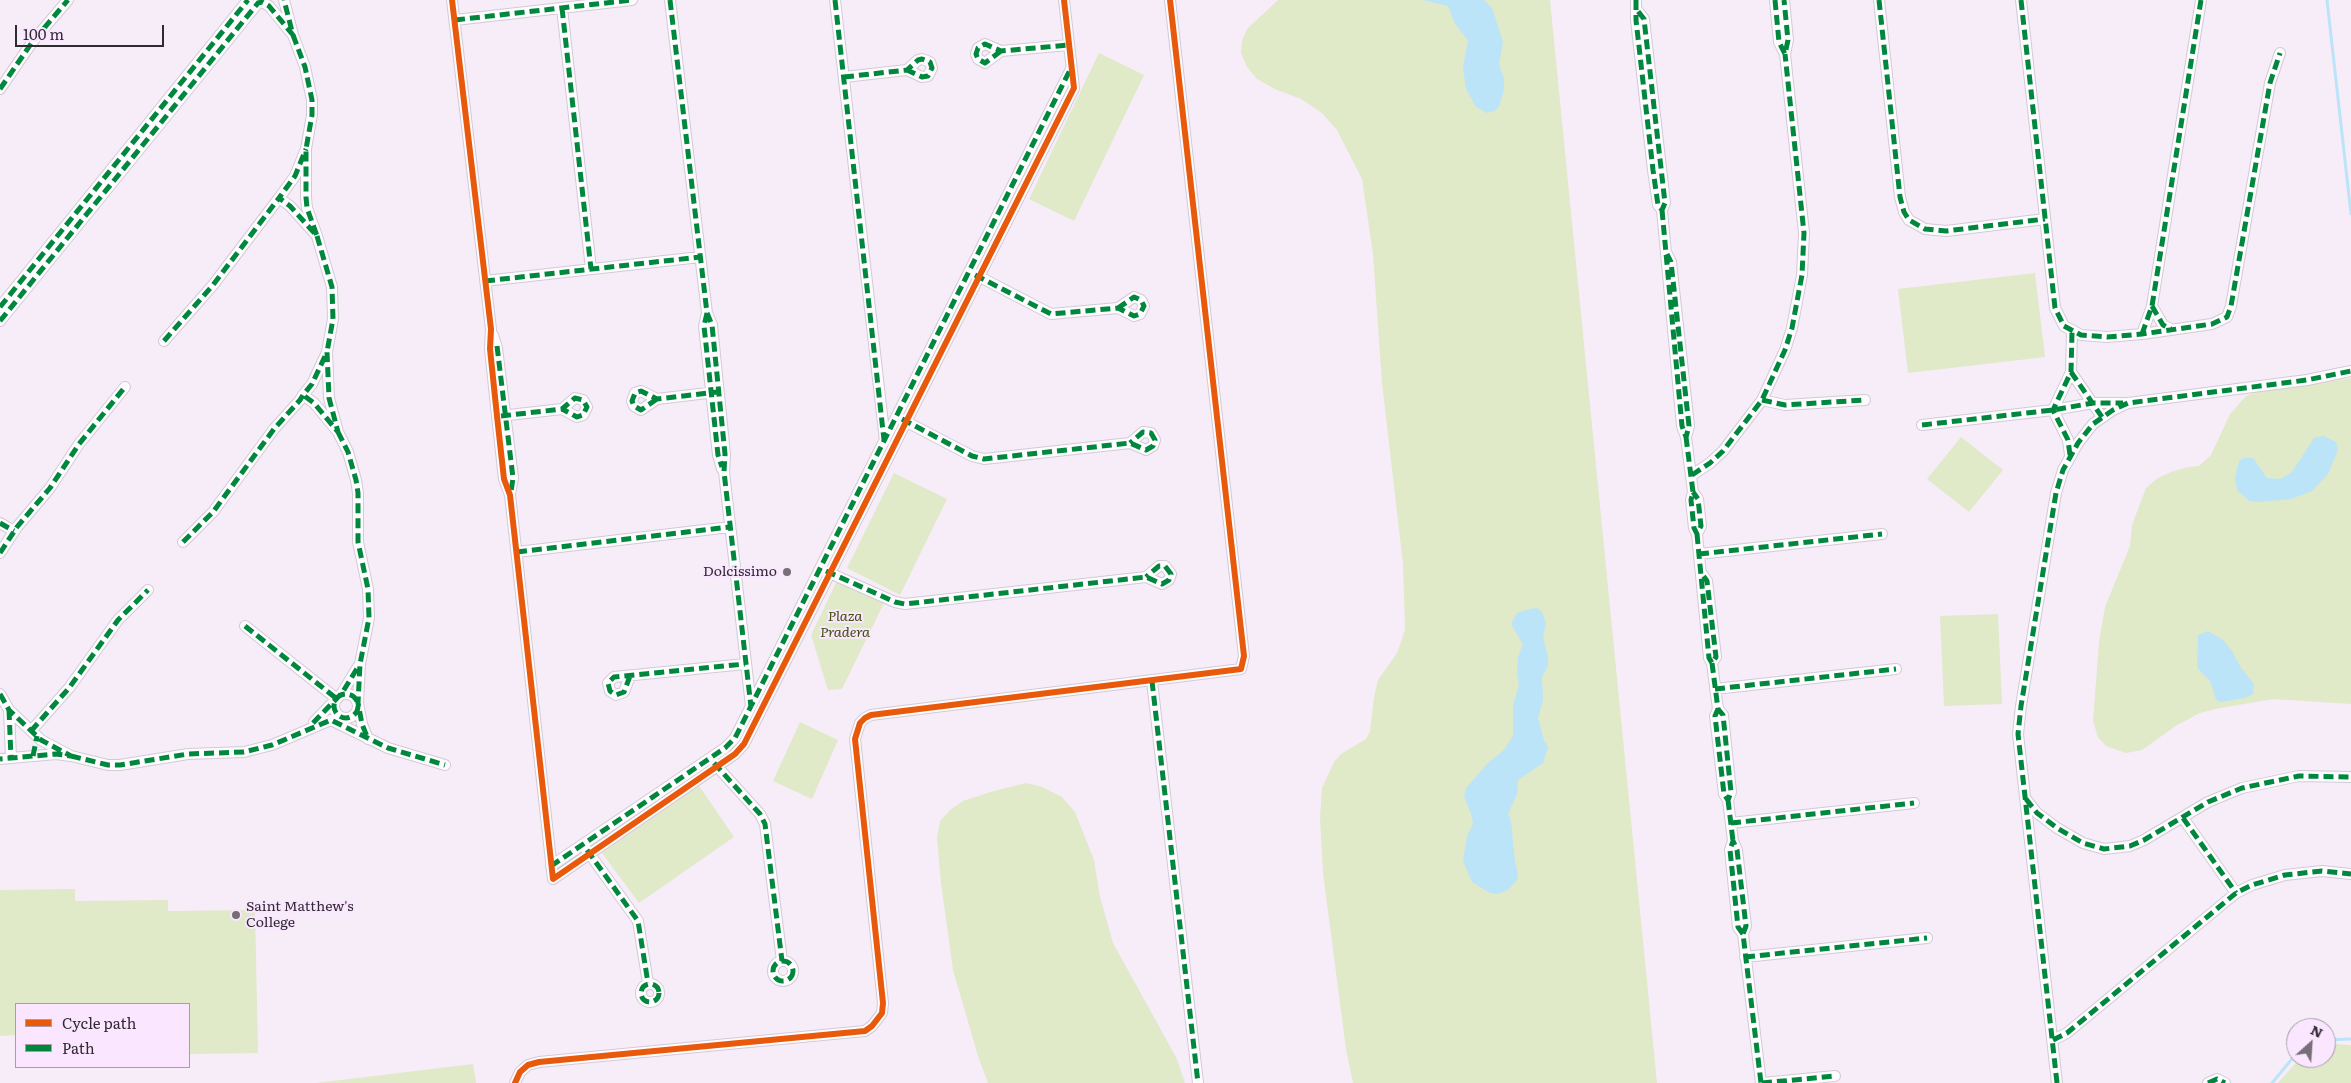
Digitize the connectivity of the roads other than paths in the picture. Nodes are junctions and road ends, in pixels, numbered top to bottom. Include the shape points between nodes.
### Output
1 (68, 0) edge
2 (248, 0) edge
3 (278, 0) edge
4 (284, 0) edge
5 (452, 0) edge
6 (632, 0) edge
7 (670, 0) edge
8 (836, 0) edge
9 (1064, 0) edge
10 (1170, 0) edge
11 (1775, 0) edge
12 (1784, 0) edge
13 (1879, 0) edge
14 (2021, 0) edge
15 (2201, 0) edge
16 (263, 2) edge
17 (1637, 5) edge
18 (562, 8) junction
19 (455, 20) junction
20 (293, 36) junction
21 (1069, 45) junction
22 (1001, 51) dead end
23 (2280, 53) dead end
24 (1785, 54) junction
25 (1072, 68) junction
26 (907, 70) dead end
27 (844, 77) junction
28 (0, 89) edge
29 (306, 149) junction
30 (289, 185) junction
31 (306, 187) junction
32 (279, 198) junction
33 (306, 201) junction
34 (293, 209) junction
35 (2045, 219) junction
36 (317, 236) junction
37 (700, 257) junction
38 (591, 269) junction
39 (969, 272) junction
40 (979, 277) junction
41 (485, 281) junction
42 (2152, 306) junction
43 (0, 307) edge
44 (1118, 308) dead end
45 (0, 321) edge
46 (2171, 329) junction
47 (2072, 332) junction
48 (2142, 334) junction
49 (164, 341) dead end
50 (328, 352) junction
51 (2351, 371) edge
52 (2071, 372) junction
53 (314, 380) junction
54 (328, 385) junction
55 (125, 388) dead end
56 (715, 392) junction
57 (303, 395) junction
58 (329, 398) junction
59 (657, 399) dead end
60 (1762, 400) junction
61 (1865, 400) dead end
62 (314, 402) junction
63 (2092, 403) junction
64 (2128, 403) junction
65 (562, 409) dead end
66 (2053, 410) junction
67 (501, 416) junction
68 (882, 416) junction
69 (897, 416) junction
70 (2102, 417) junction
71 (906, 422) junction
72 (1922, 425) dead end
73 (338, 432) junction
74 (885, 441) junction
75 (1130, 443) dead end
76 (2070, 455) junction
77 (887, 461) junction
78 (1692, 475) junction
79 (0, 523) edge
80 (730, 528) junction
81 (14, 531) junction
82 (1882, 534) dead end
83 (183, 542) dead end
84 (1, 548) edge
85 (517, 552) junction
86 (1699, 554) junction
87 (820, 569) junction
88 (830, 573) junction
89 (1146, 577) dead end
90 (148, 590) dead end
91 (245, 626) dead end
92 (785, 638) junction
93 (795, 643) junction
94 (360, 664) junction
95 (746, 664) junction
96 (1896, 669) dead end
97 (630, 676) dead end
98 (748, 680) junction
99 (1152, 681) junction
100 (762, 684) junction
101 (772, 688) junction
102 (1716, 689) junction
103 (0, 694) edge
104 (336, 699) junction
105 (358, 703) junction
106 (751, 707) junction
107 (9, 710) junction
108 (342, 720) junction
109 (753, 727) junction
110 (306, 729) junction
111 (32, 732) junction
112 (10, 734) junction
113 (368, 739) junction
114 (33, 756) junction
115 (71, 756) junction
116 (11, 758) junction
117 (710, 758) junction
118 (0, 759) edge
119 (445, 765) dead end
120 (717, 766) junction
121 (2351, 777) edge
122 (2025, 798) junction
123 (1914, 803) dead end
124 (2183, 818) junction
125 (1731, 823) junction
126 (583, 844) junction
127 (590, 854) junction
128 (551, 866) junction
129 (2351, 874) edge
130 (2236, 893) junction
131 (1927, 938) dead end
132 (1745, 957) junction
133 (782, 961) dead end
134 (648, 983) dead end
135 (2053, 1040) junction
136 (1835, 1076) dead end
137 (515, 1083) edge
138 (1198, 1083) edge
139 (1761, 1083) edge
140 (2057, 1083) edge
141 (2208, 1083) edge
142 (2226, 1083) edge

1 - 28 street via 33,41
2 - 43 street
3 - 16 street
4 - 20 street
5 - 19 street
6 - 18 street
7 - 37 street
8 - 27 street
9 - 21 street
10 - 99 street via 1244,656 1241,668 1236,671
11 - 24 street via 1779,42
12 - 24 street via 1788,40
13 - 35 street via 1900,196 1909,220 1925,229 1946,231
14 - 35 street
15 - 42 street
16 - 20 street
16 - 45 street via 258,2 251,10
17 - 78 street via 1636,20 1665,204 1662,210 1667,254 1671,262
18 - 19 street
18 - 38 street
19 - 41 street
20 - 29 street via 306,67 312,100
21 - 22 street
21 - 25 street
23 - 46 street via 2270,83 2228,314 2224,320 2212,324
24 - 60 street via 1803,203 1805,249 1792,328
25 - 39 street
25 - 40 street via 1074,88
26 - 27 street
27 - 68 street
29 - 30 street
29 - 31 street
30 - 31 street
30 - 32 street
31 - 33 street
32 - 34 street
32 - 49 street via 213,285
33 - 34 street
33 - 36 street
34 - 36 street
35 - 47 street via 2055,308 2058,319
36 - 50 street via 332,287 333,318
37 - 38 street
37 - 56 street via 707,313 712,325
38 - 41 street
39 - 40 street
39 - 69 street
40 - 44 street via 1051,314
40 - 71 street
41 - 67 street via 491,329 497,348
42 - 46 street via 2163,325
42 - 48 street
46 - 48 street
47 - 48 street via 2090,337
47 - 52 street
50 - 53 street
50 - 54 street
51 - 64 street via 2307,380
52 - 63 street
52 - 66 street
53 - 54 street
53 - 57 street
54 - 58 street
55 - 81 street via 78,444 50,488
56 - 59 street
56 - 80 street via 725,454
57 - 62 street
57 - 83 street via 274,428 212,512
58 - 62 street
58 - 73 street
60 - 61 street via 1785,405
60 - 78 street via 1723,451
62 - 73 street
63 - 64 street
63 - 66 street
63 - 70 street
64 - 70 street
65 - 67 street
66 - 72 street
66 - 76 street via 2068,440
67 - 85 street via 513,478 510,495
68 - 69 street
68 - 74 street
69 - 71 street
69 - 74 street
70 - 76 street via 2086,432
71 - 75 street via 984,459
71 - 77 street
73 - 94 street via 356,480 358,542 368,589 369,618
74 - 77 street
74 - 87 street
76 - 122 street via 2056,493 2021,706 2018,746
77 - 88 street
78 - 86 street via 1691,500
79 - 81 street
80 - 85 street
80 - 95 street
81 - 84 street
82 - 86 street
85 - 128 street
86 - 102 street via 1709,658
87 - 88 street
87 - 92 street
88 - 89 street via 905,604
88 - 93 street
90 - 111 street via 118,620 65,694
91 - 104 street
92 - 93 street
92 - 100 street
93 - 101 street
94 - 104 street
94 - 105 street
95 - 97 street
95 - 98 street
96 - 102 street
98 - 100 street
98 - 106 street
99 - 137 street via 870,714 860,724 855,739 883,1003 878,1020 866,1031 538,1062 520,1072
99 - 138 street
100 - 101 street
100 - 106 street
101 - 109 street
102 - 125 street via 1718,709 1715,716 1724,794
103 - 107 street
104 - 105 street via 350,695
104 - 108 street via 334,709
104 - 110 street
105 - 108 street via 356,714
105 - 113 street
106 - 109 street
106 - 117 street via 735,738
107 - 111 street
107 - 112 street
108 - 110 street
108 - 113 street
109 - 120 street via 740,750
110 - 115 street via 258,750 188,754 134,764 108,765
111 - 112 street
111 - 114 street
111 - 115 street
112 - 116 street
113 - 119 street
114 - 115 street
114 - 116 street
116 - 118 street
117 - 120 street
117 - 126 street
120 - 127 street
120 - 133 street via 760,814 765,824
121 - 124 street via 2299,776 2261,783 2220,796
122 - 124 street via 2037,813 2057,828 2083,843 2104,849 2144,840
122 - 135 street
123 - 125 street
124 - 130 street
125 - 132 street via 1745,916
126 - 127 street
126 - 128 street
127 - 128 street via 553,879
127 - 134 street via 638,921
129 - 130 street via 2322,871 2285,876
130 - 135 street via 2067,1033
131 - 132 street
132 - 139 street
135 - 140 street
136 - 139 street
141 - 142 street via 2216,1079

